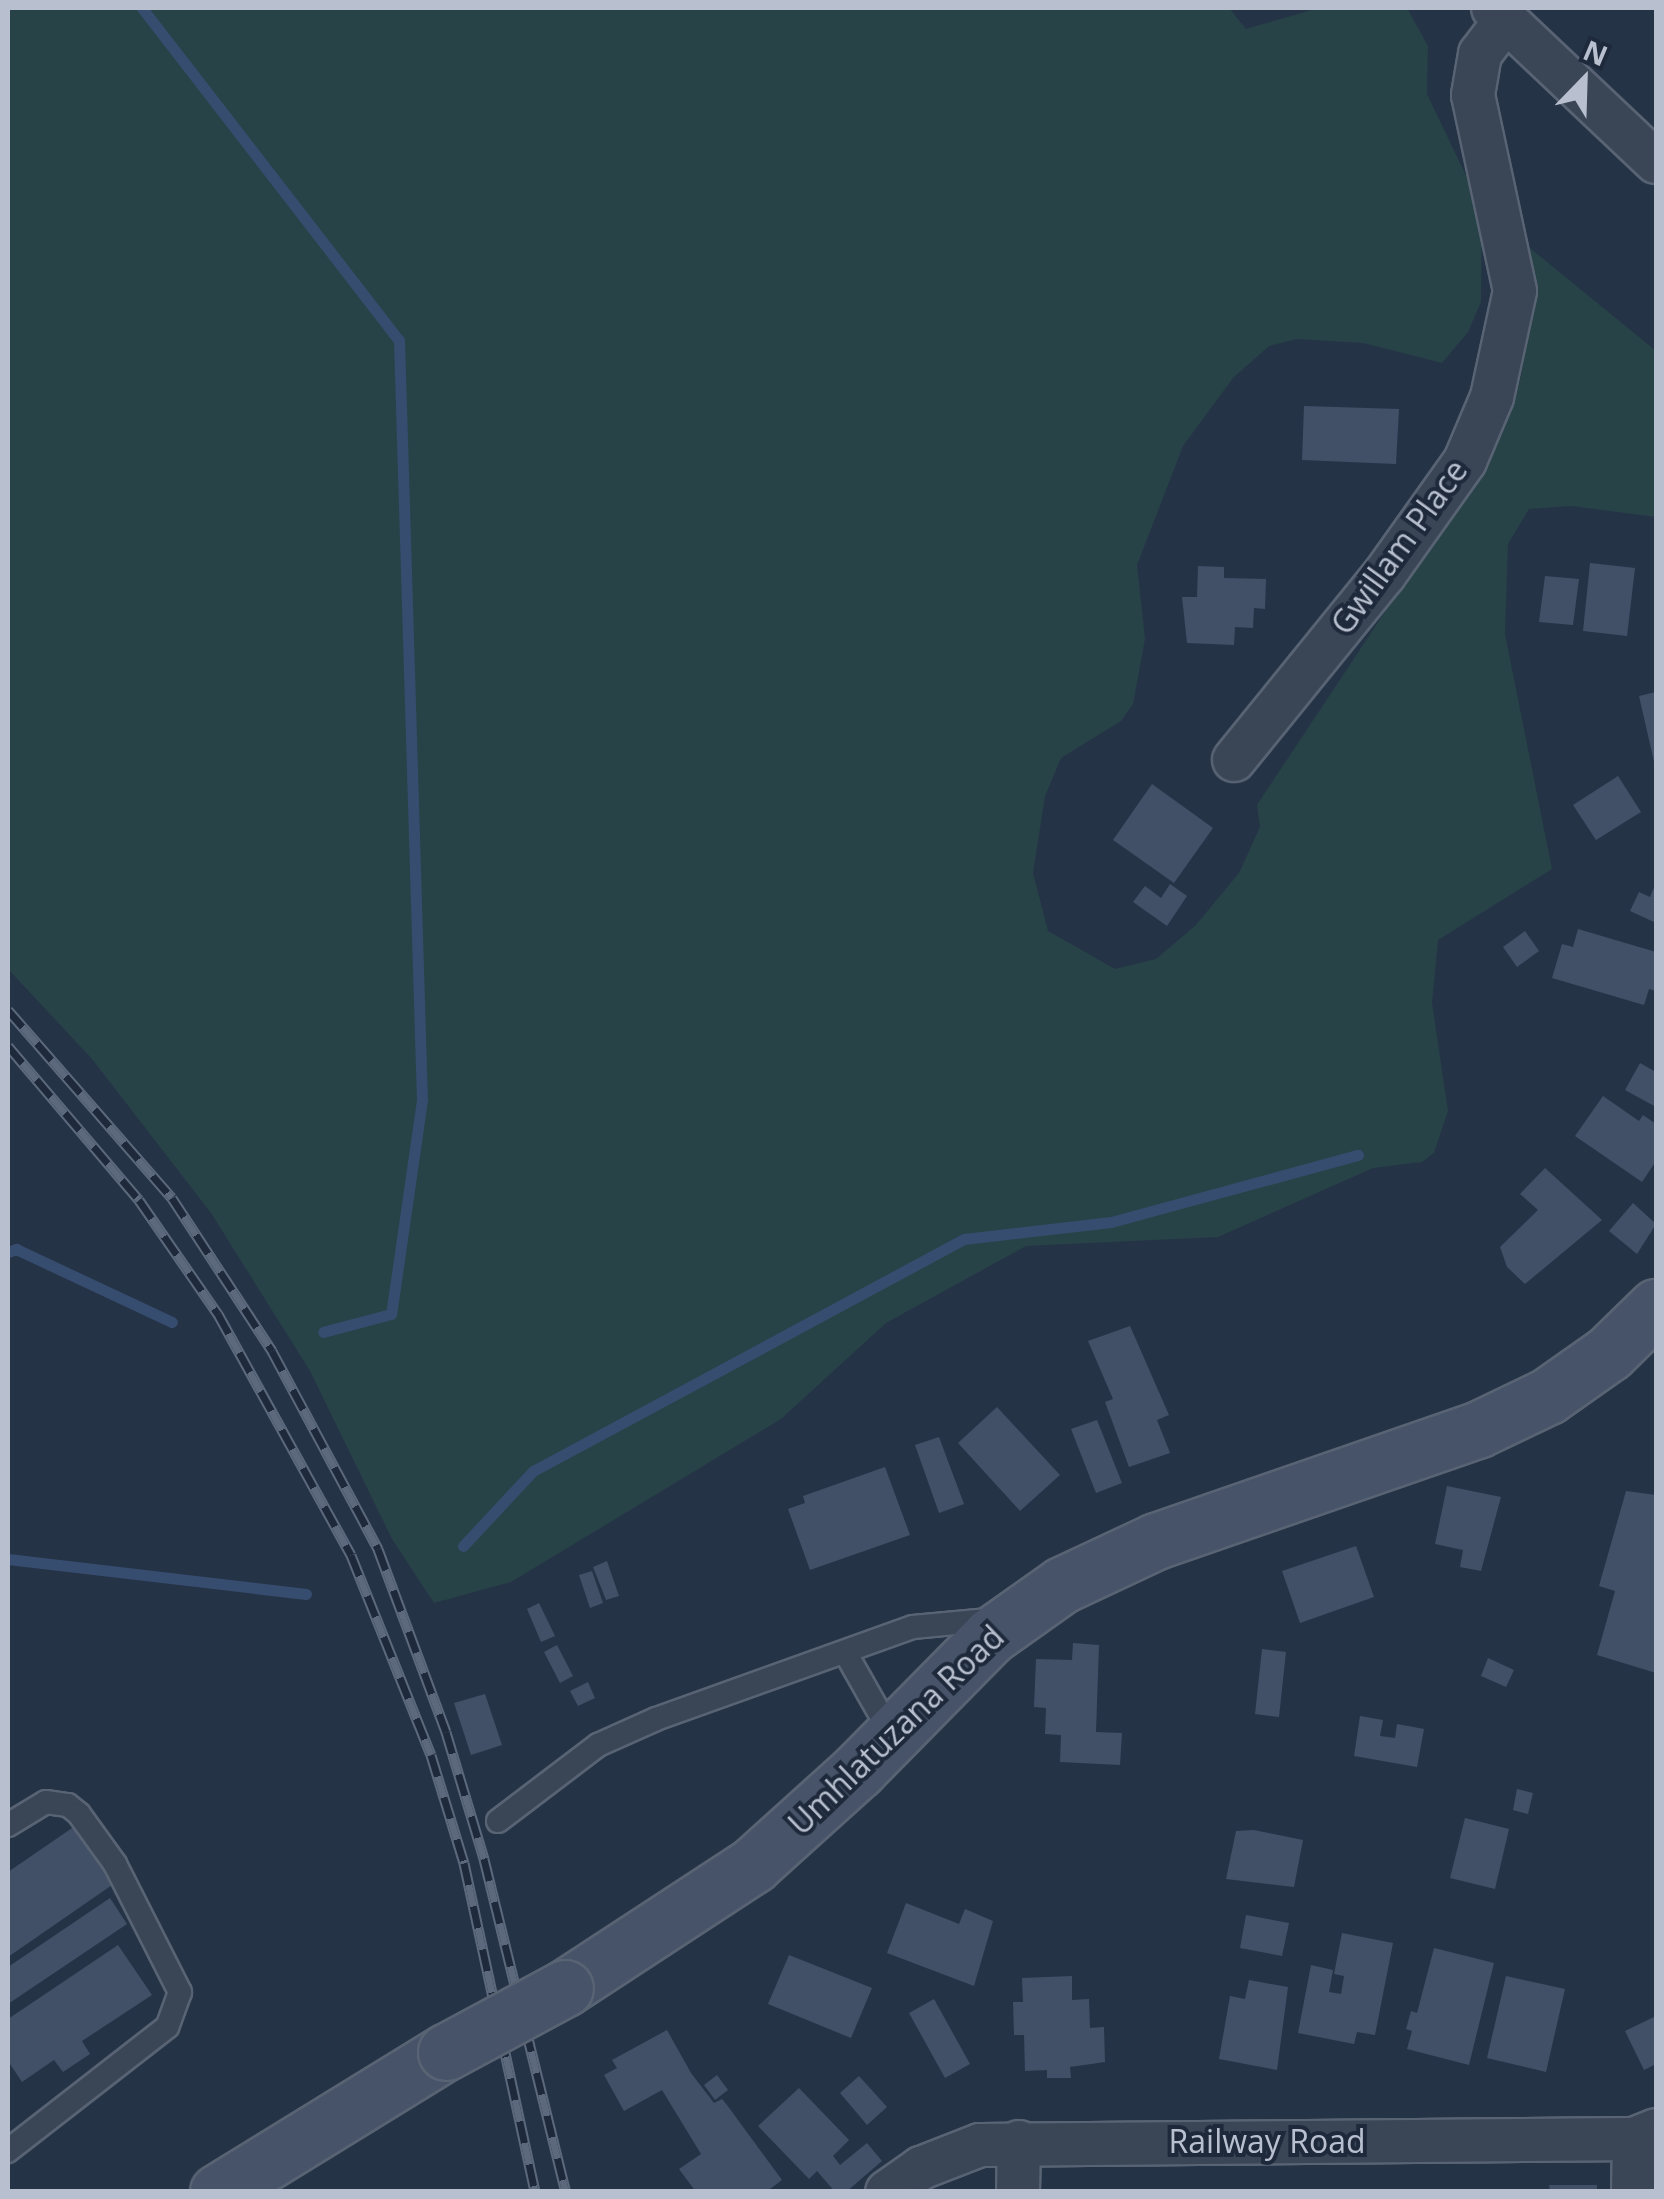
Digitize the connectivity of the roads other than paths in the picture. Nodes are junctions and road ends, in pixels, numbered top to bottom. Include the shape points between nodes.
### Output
1 (1499, 14) edge
2 (1656, 162) edge
3 (1234, 760) dead end
4 (1656, 1307) edge
5 (1015, 1618) junction
6 (845, 1652) junction
7 (892, 1736) junction
8 (498, 1821) dead end
9 (8, 1825) edge
10 (1645, 2135) edge
11 (1019, 2142) junction
12 (8, 2151) edge
13 (218, 2192) edge
14 (887, 2192) edge
15 (1018, 2192) edge
16 (1633, 2192) edge

1 - 2 street
1 - 3 street, Gwillam Place via 1480,54 1473,95 1515,291 1492,397 1465,461 1384,575
4 - 5 street, Umhlatuzana Road via 1609,1353 1548,1396 1477,1430 1156,1541 1062,1585
5 - 6 lane via 944,1621
5 - 7 street, Umhlatuzana Road
6 - 7 lane
6 - 8 lane via 598,1745
7 - 13 street, Umhlatuzana Road, bridge via 752,1865 565,1988 446,2052
9 - 12 lane via 46,1802 68,1804 115,1864 180,1992 166,2026
10 - 11 street, Railway Road
10 - 16 street
11 - 14 street, Railway Road via 980,2145 920,2168
11 - 15 street

